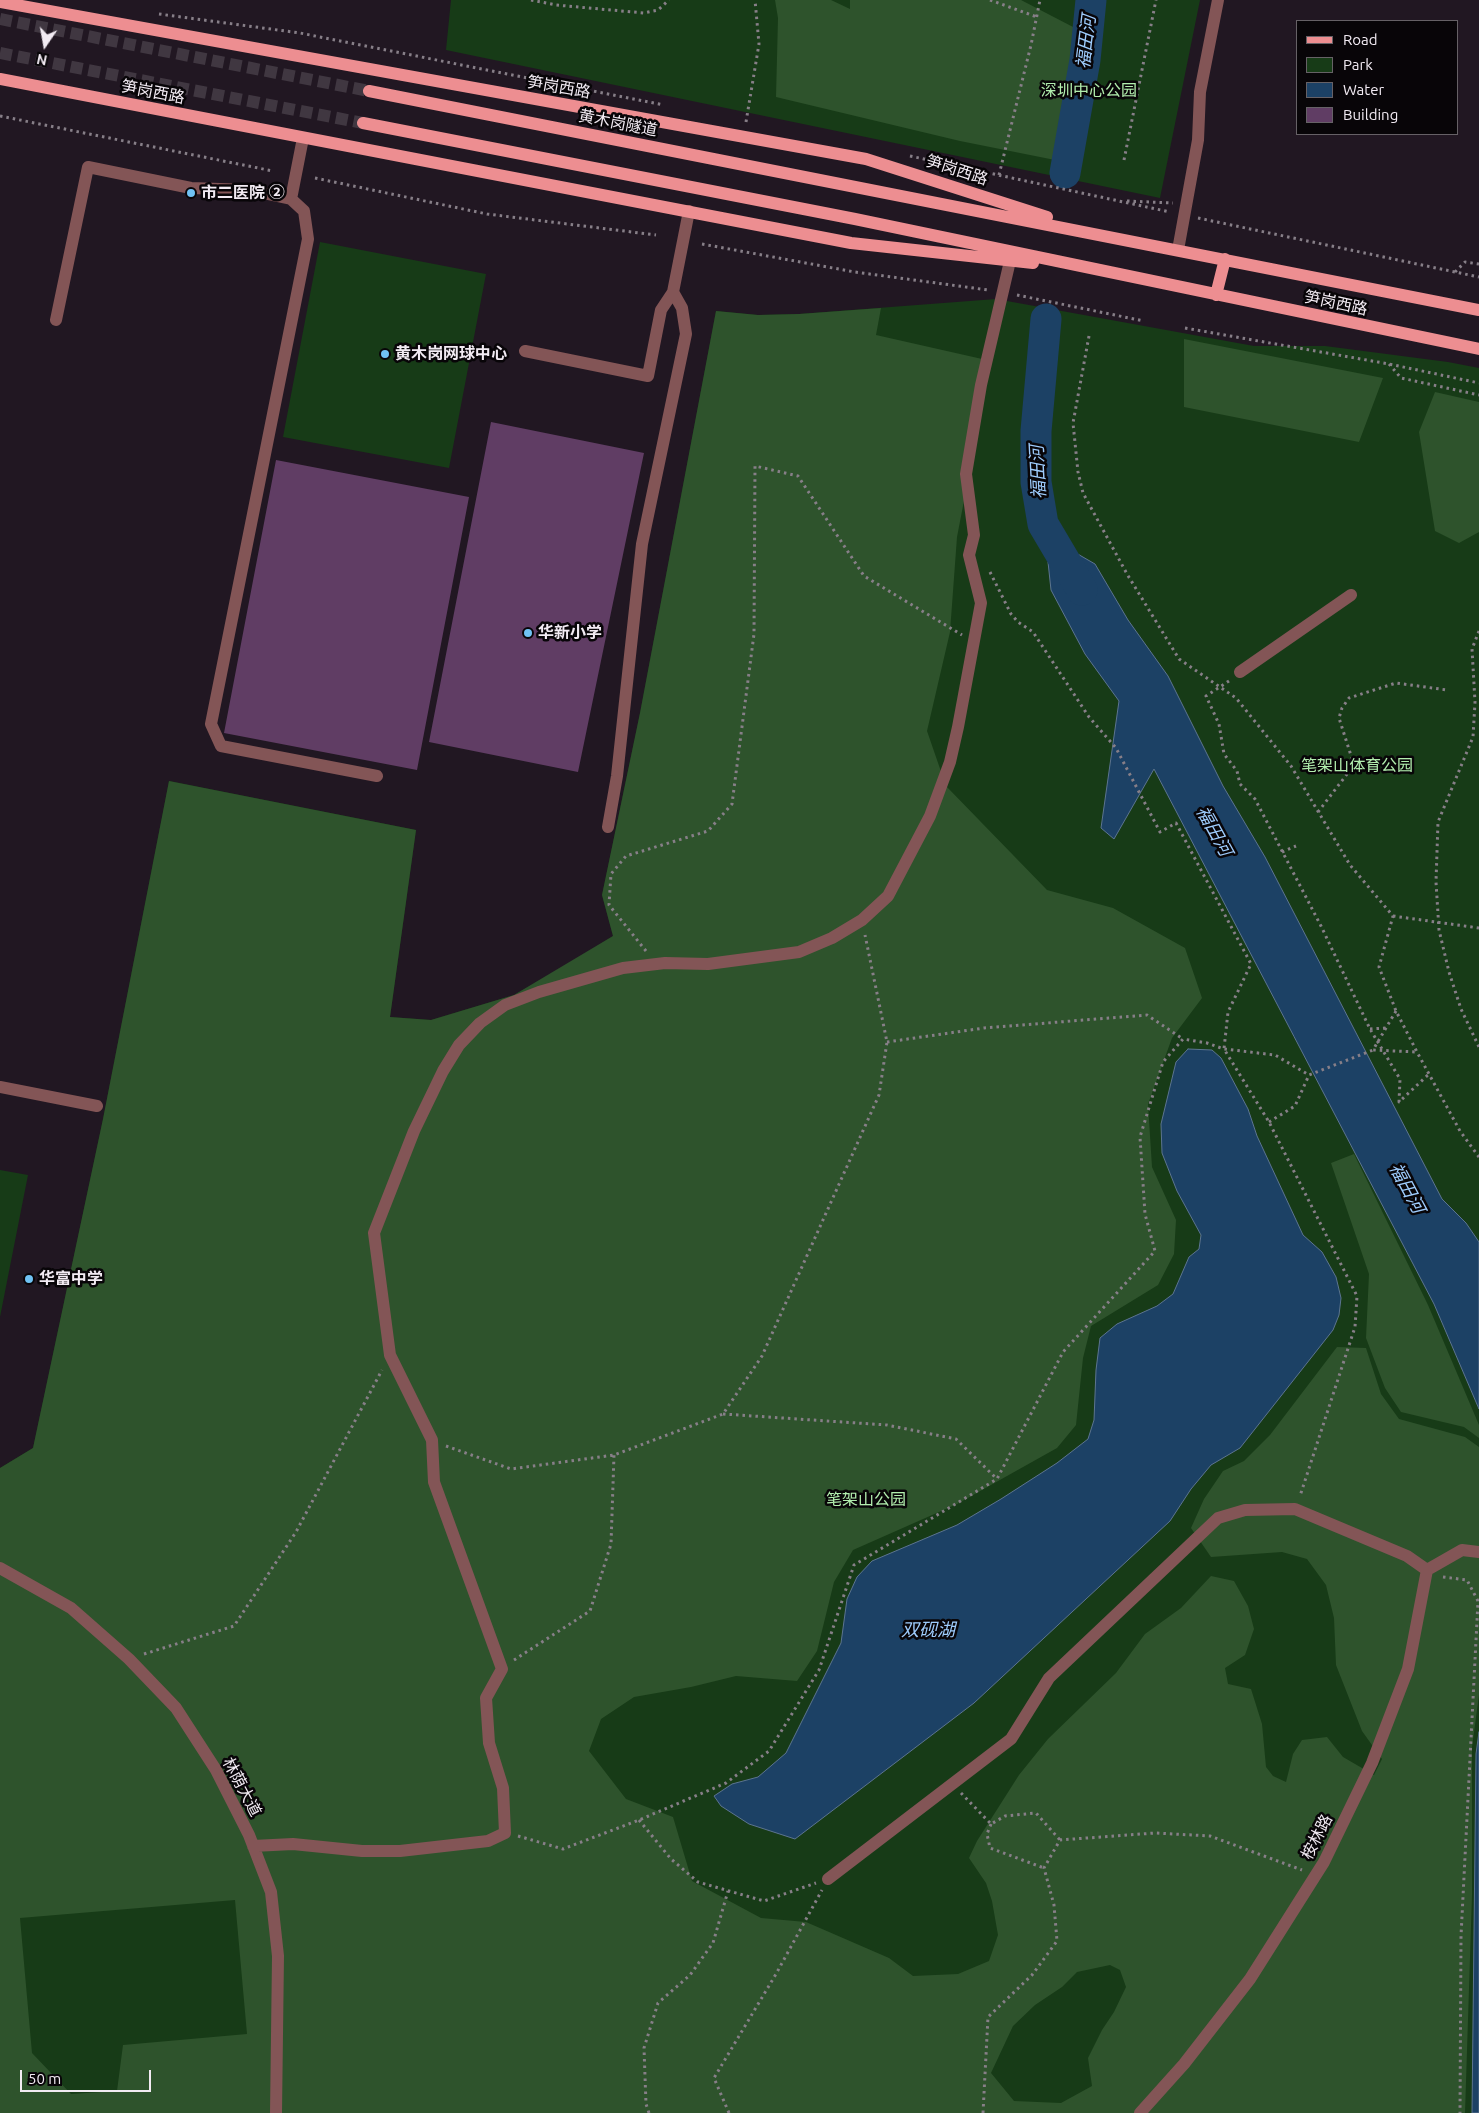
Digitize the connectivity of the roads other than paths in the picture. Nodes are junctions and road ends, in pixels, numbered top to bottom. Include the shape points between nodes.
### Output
1 (1218, 0) edge
2 (0, 2) edge
3 (0, 79) edge
4 (369, 91) tunnel mouth
5 (363, 123) tunnel mouth
6 (303, 138) junction
7 (862, 186) joint
8 (292, 199) junction
9 (689, 212) junction
10 (1104, 235) junction
11 (1178, 250) junction
12 (1225, 259) junction
13 (1010, 261) junction
14 (1098, 270) junction
15 (673, 292) junction
16 (1216, 295) junction
17 (1479, 310) edge
18 (56, 320) dead end
19 (1479, 349) edge
20 (525, 351) dead end
21 (1351, 595) dead end
22 (1240, 672) road end
23 (377, 776) dead end
24 (608, 827) dead end
25 (0, 1086) edge
26 (97, 1106) dead end
27 (1479, 1552) edge
28 (0, 1568) edge
29 (1427, 1573) junction
30 (253, 1846) junction
31 (828, 1879) road end
32 (276, 2113) edge
33 (1140, 2113) edge

1 - 11 street via 1200,92 1198,140
2 - 10 main road, 笋岗西路 via 866,159
3 - 6 main road, 笋岗西路
4 - 7 main road, 黄木岗隧道
5 - 14 main road, 笋岗西路 via 855,218
6 - 8 street
6 - 9 main road, 笋岗西路
7 - 10 main road, 笋岗西路
8 - 18 street via 249,190 191,188 88,167
8 - 23 street via 304,212 308,239 211,724 221,746
9 - 13 main road, 笋岗西路 via 851,242
9 - 15 street
10 - 11 main road, 笋岗西路
11 - 12 main road, 笋岗西路
12 - 16 main road
12 - 17 main road, 笋岗西路
13 - 14 main road, 笋岗西路
13 - 30 street via 981,385 966,474 974,535 969,555 981,603 950,762 930,816 888,896 862,920 800,952 725,962 623,968 538,992 505,1005 480,1022 459,1045 443,1072 414,1130 374,1233 390,1355 432,1440 434,1482 502,1668 486,1698 489,1743 503,1788 505,1833 488,1841 400,1851 293,1844
14 - 16 main road, 笋岗西路
15 - 20 street via 661,310 648,376
15 - 24 street via 682,308 686,334 642,544 617,776
16 - 19 main road, 笋岗西路
21 - 22 street
25 - 26 street
27 - 29 street via 1462,1550
28 - 30 street, 林荫大道 via 71,1608 129,1659 176,1708 216,1770
29 - 31 street via 1407,1556 1296,1509 1245,1510 1218,1518 1049,1678 1011,1740
29 - 33 street, 桉林路 via 1408,1669 1372,1763 1316,1875 1250,1980 1184,2064
30 - 32 street, 林荫大道 via 270,1892 278,1956

